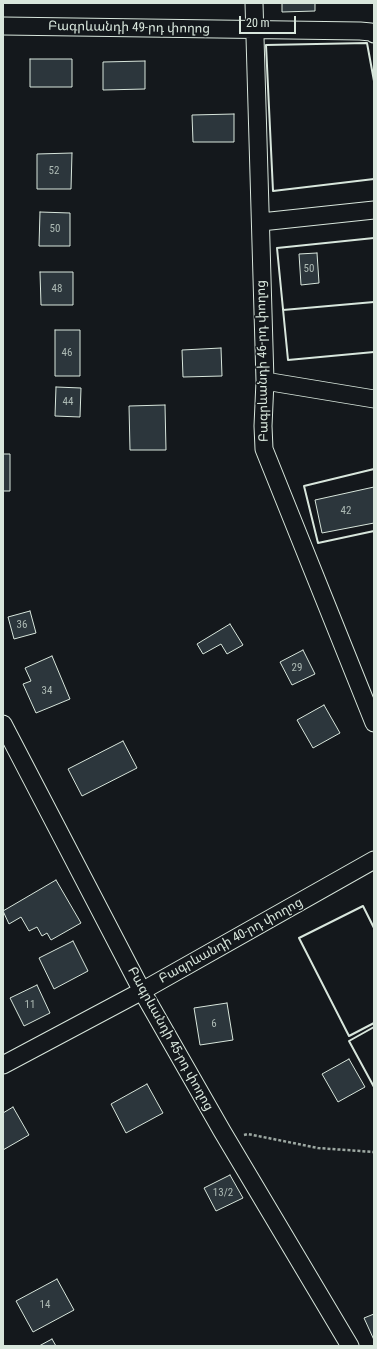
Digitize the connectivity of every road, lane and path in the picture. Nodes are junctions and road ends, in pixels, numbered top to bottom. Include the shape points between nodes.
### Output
1 (254, 3) edge
2 (3, 26) edge
3 (254, 30) junction
4 (374, 34) edge
5 (374, 210) edge
6 (261, 222) junction
7 (265, 381) junction
8 (374, 399) edge
9 (374, 723) edge
10 (3, 724) edge
11 (374, 860) edge
12 (142, 991) junction
13 (3, 1065) edge
14 (225, 1138) junction
15 (374, 1152) edge
16 (350, 1346) edge

1 - 3 street, Բագրևանդի 46-րդ փողոց
2 - 3 street, Բագրևանդի 49-րդ փողոց
3 - 4 street, Բագրևանդի 49-րդ փողոց via 360,31
3 - 6 street, Բագրևանդի 46-րդ փողոց
5 - 6 street
6 - 7 street, Բագրևանդի 46-րդ փողոց
7 - 8 street
7 - 9 street, Բագրևանդի 46-րդ փողոց via 264,449
10 - 12 street, Բագրևանդի 45-րդ փողոց
11 - 12 street, Բագրևանդի 40-րդ փողոց
12 - 13 street, Բագրևանդի 40-րդ փողոց
12 - 14 street, Բագրևանդի 45-րդ փողոց
14 - 15 path via 248,1134 318,1148
14 - 16 street, Բագրևանդի 45-րդ փողոց

